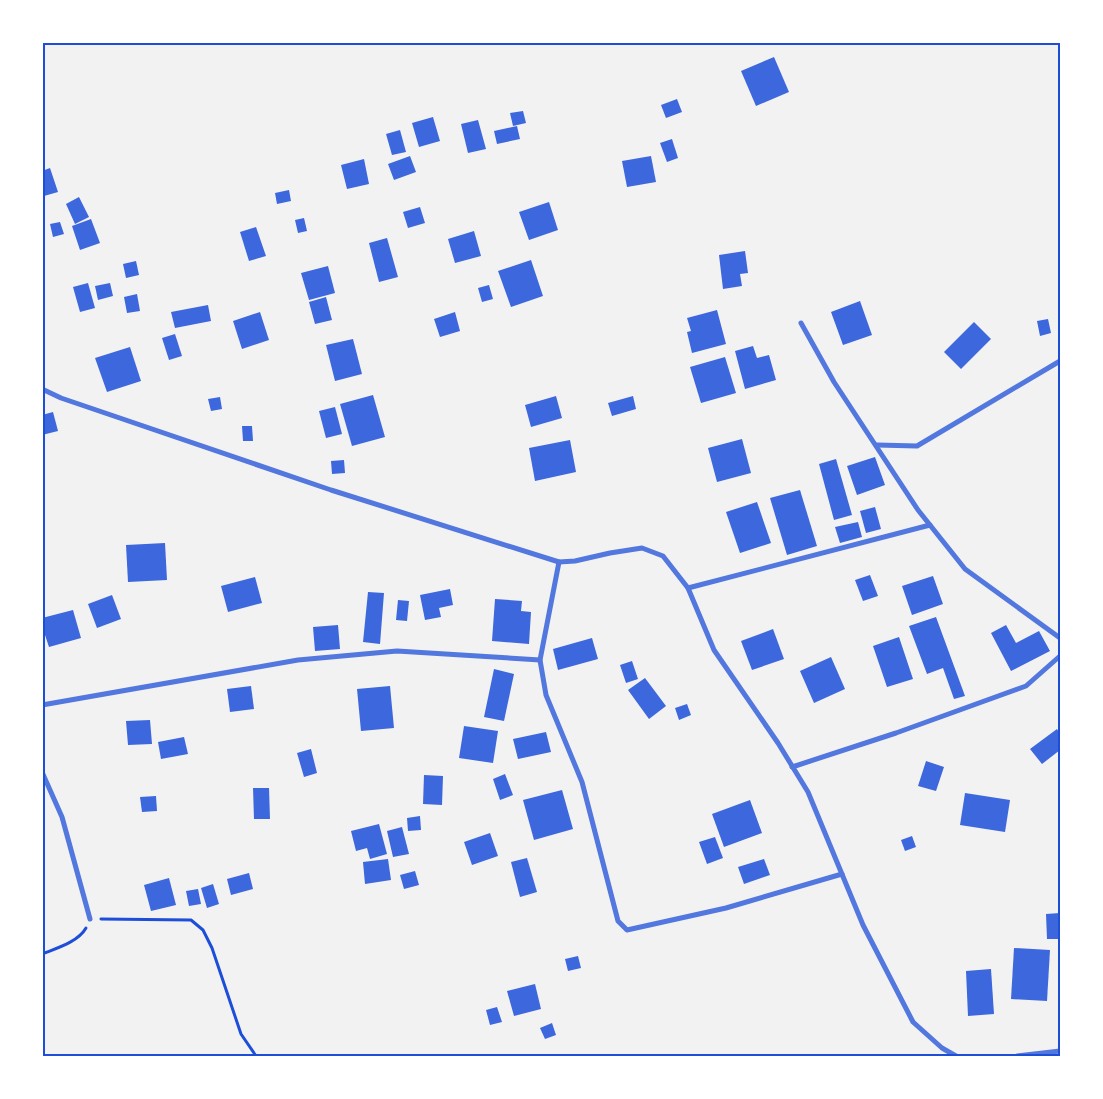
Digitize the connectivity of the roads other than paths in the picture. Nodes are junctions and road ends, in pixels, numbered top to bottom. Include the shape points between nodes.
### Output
1 (801, 323) dead end
2 (1060, 361) edge
3 (42, 389) edge
4 (877, 445) junction
5 (930, 525) junction
6 (560, 562) junction
7 (688, 588) junction
8 (1060, 638) edge
9 (1060, 656) edge
10 (540, 660) junction
11 (42, 705) edge
12 (792, 767) junction
13 (42, 772) edge
14 (842, 874) junction
15 (90, 919) road end
16 (1060, 1051) edge
17 (956, 1056) edge
18 (1017, 1056) edge

1 - 4 street via 834,382
2 - 4 street via 917,446
3 - 6 street via 331,490
4 - 5 street
5 - 7 street
5 - 8 street via 965,569
6 - 7 street via 575,562 642,548 663,556
6 - 10 street
7 - 12 street via 714,650
9 - 12 street via 1026,686
10 - 11 street via 397,651 298,660
10 - 14 street via 546,695 582,782 618,921 627,930 726,908
12 - 14 street via 808,792
13 - 15 street via 62,817
14 - 17 street via 863,925 913,1022
16 - 18 street

